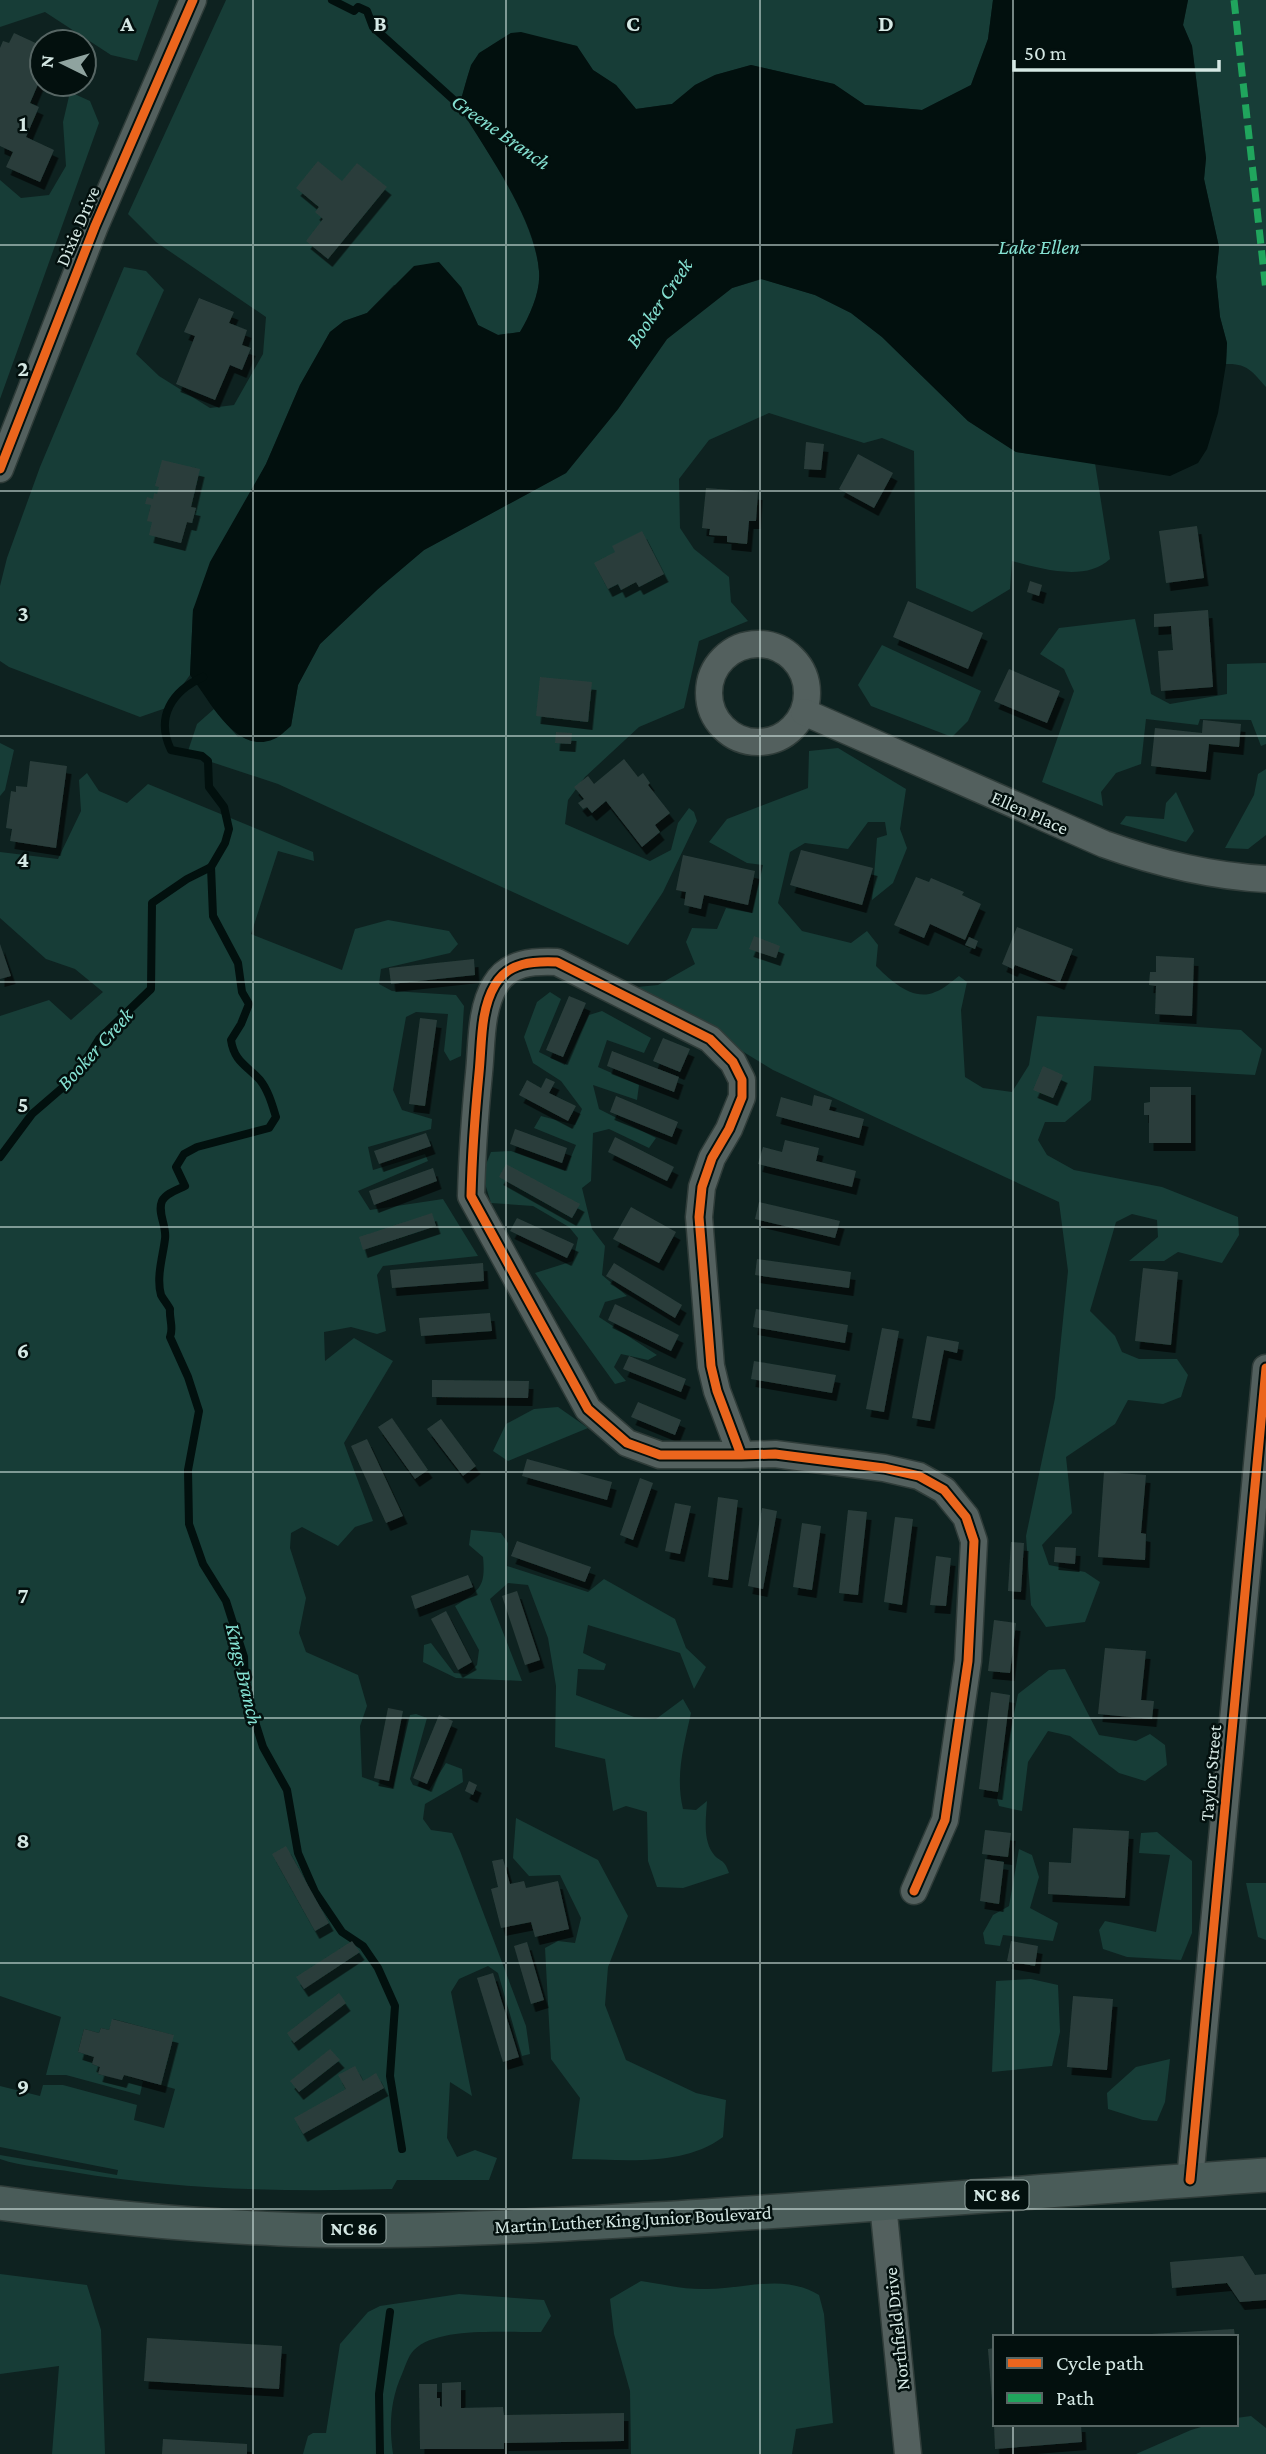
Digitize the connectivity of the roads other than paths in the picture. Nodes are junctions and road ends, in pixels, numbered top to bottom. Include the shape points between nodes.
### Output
1 (193, 0) edge
2 (0, 469) edge
3 (804, 712) dead end
4 (1266, 879) edge
5 (1266, 1368) edge
6 (741, 1455) junction
7 (914, 1891) dead end
8 (1266, 2175) edge
9 (1190, 2180) junction
10 (0, 2203) edge
11 (883, 2204) junction
12 (908, 2454) edge

1 - 2 street, Dixie Drive via 95,226
3 - 4 street, Ellen Place via 1147,860
5 - 9 street, Taylor Street
6 - 6 street via 711,1366 699,1217 702,1187 712,1158 742,1097 733,1062 710,1039 556,962 531,961 508,971 496,984 485,1010 471,1196 588,1409 627,1443 660,1455
6 - 7 street via 775,1454 919,1476 944,1490 966,1517 974,1541 968,1661 945,1820
8 - 9 main road, Martin Luther King Junior Boulevard / NC 86
9 - 11 main road, Martin Luther King Junior Boulevard / NC 86
10 - 11 main road, Martin Luther King Junior Boulevard / NC 86 via 120,2219 282,2229 553,2225
11 - 12 street, Northfield Drive

